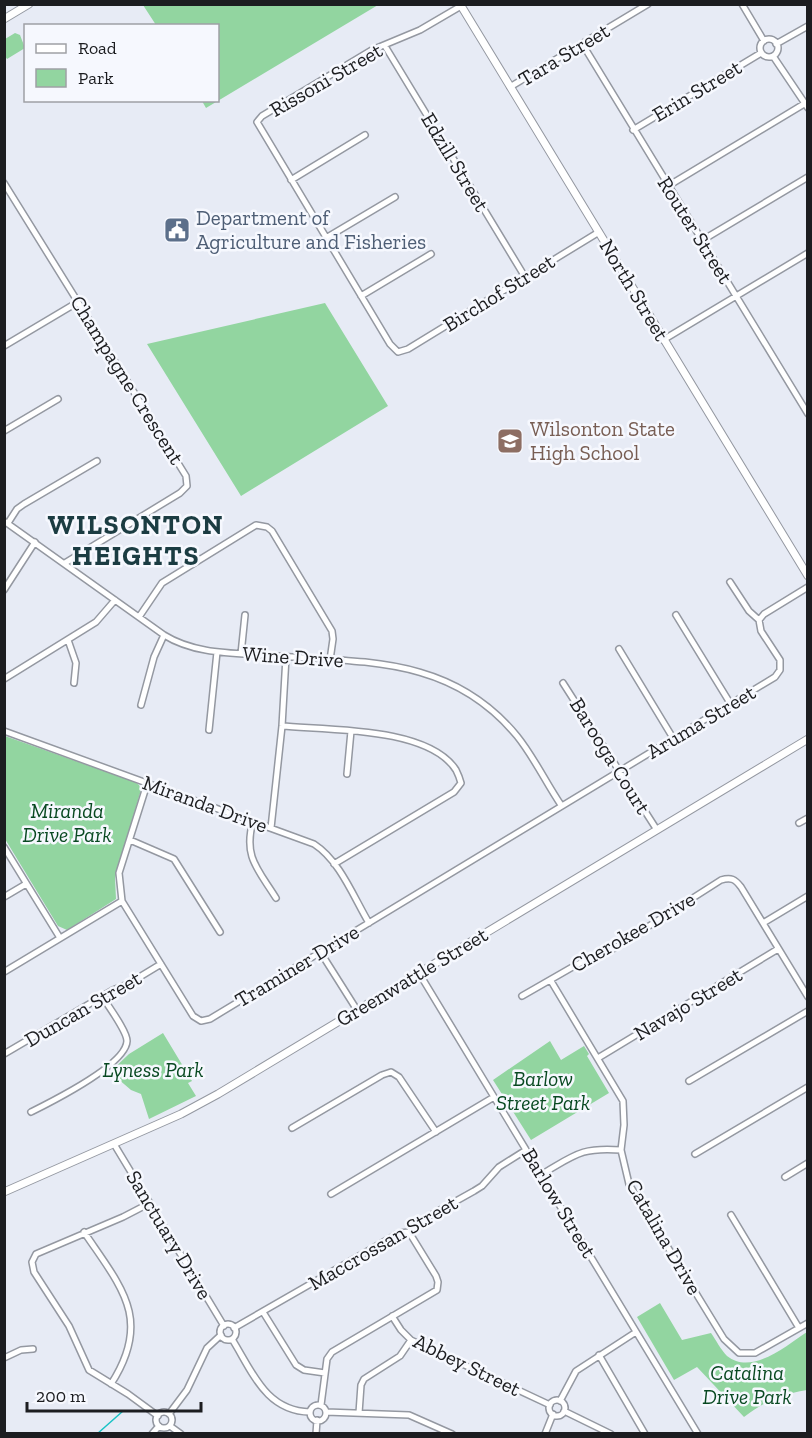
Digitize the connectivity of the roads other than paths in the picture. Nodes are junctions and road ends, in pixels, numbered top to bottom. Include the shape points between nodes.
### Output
1 (29, 4) edge
2 (648, 4) edge
3 (742, 4) edge
4 (460, 5) edge
5 (4, 19) edge
6 (807, 26) edge
7 (764, 40) junction
8 (776, 44) junction
9 (583, 45) junction
10 (385, 46) junction
11 (761, 53) junction
12 (773, 56) junction
13 (510, 87) junction
14 (806, 106) edge
15 (633, 130) junction
16 (365, 135) dead end
17 (807, 177) edge
18 (291, 180) junction
19 (5, 185) edge
20 (668, 186) junction
21 (395, 196) dead end
22 (599, 232) junction
23 (326, 238) junction
24 (701, 241) junction
25 (805, 254) edge
26 (431, 255) dead end
27 (807, 262) edge
28 (525, 277) junction
29 (361, 296) junction
30 (735, 296) junction
31 (78, 302) junction
32 (663, 340) junction
33 (4, 346) edge
34 (58, 399) dead end
35 (807, 414) edge
36 (4, 431) edge
37 (96, 461) dead end
38 (6, 522) edge
39 (35, 542) junction
40 (65, 563) junction
41 (807, 576) edge
42 (730, 582) dead end
43 (807, 587) edge
44 (4, 590) edge
45 (115, 600) junction
46 (245, 615) dead end
47 (676, 615) dead end
48 (139, 617) junction
49 (759, 620) junction
50 (164, 635) junction
51 (68, 640) junction
52 (619, 649) dead end
53 (217, 652) junction
54 (241, 654) junction
55 (286, 657) junction
56 (330, 660) junction
57 (4, 679) edge
58 (563, 682) dead end
59 (74, 683) dead end
60 (730, 703) junction
61 (141, 705) dead end
62 (282, 726) junction
63 (209, 729) dead end
64 (4, 731) edge
65 (351, 731) junction
66 (673, 738) junction
67 (807, 739) edge
68 (619, 771) junction
69 (347, 774) dead end
70 (147, 784) junction
71 (561, 805) junction
72 (807, 818) edge
73 (253, 822) junction
74 (799, 823) dead end
75 (271, 828) junction
76 (657, 830) junction
77 (130, 840) junction
78 (4, 847) edge
79 (334, 864) junction
80 (26, 884) junction
81 (807, 896) edge
82 (4, 897) edge
83 (276, 898) dead end
84 (122, 901) junction
85 (369, 923) junction
86 (763, 923) junction
87 (220, 932) dead end
88 (60, 938) junction
89 (778, 949) junction
90 (321, 952) junction
91 (162, 964) junction
92 (4, 972) edge
93 (419, 973) junction
94 (550, 981) junction
95 (102, 996) junction
96 (522, 996) dead end
97 (807, 998) edge
98 (357, 1010) junction
99 (807, 1011) edge
100 (4, 1054) edge
101 (598, 1058) junction
102 (690, 1081) dead end
103 (807, 1087) edge
104 (494, 1097) junction
105 (31, 1112) dead end
106 (292, 1128) dead end
107 (436, 1132) junction
108 (114, 1144) junction
109 (526, 1150) junction
110 (621, 1150) junction
111 (695, 1154) dead end
112 (807, 1163) edge
113 (542, 1174) junction
114 (785, 1177) dead end
115 (4, 1192) edge
116 (332, 1194) dead end
117 (150, 1203) junction
118 (731, 1215) dead end
119 (409, 1232) junction
120 (84, 1233) junction
121 (263, 1312) junction
122 (392, 1316) junction
123 (807, 1323) edge
124 (224, 1326) junction
125 (234, 1328) junction
126 (799, 1328) junction
127 (636, 1332) junction
128 (221, 1335) junction
129 (232, 1339) junction
130 (411, 1340) junction
131 (33, 1349) dead end
132 (599, 1355) junction
133 (4, 1358) edge
134 (325, 1373) junction
135 (111, 1384) junction
136 (560, 1401) junction
137 (321, 1405) junction
138 (550, 1405) junction
139 (564, 1411) junction
140 (310, 1412) junction
141 (326, 1412) junction
142 (359, 1413) junction
143 (169, 1414) junction
144 (553, 1414) junction
145 (158, 1416) junction
146 (317, 1420) junction
147 (159, 1426) junction
148 (170, 1426) junction
149 (152, 1434) edge
150 (181, 1434) edge
151 (316, 1434) edge
152 (452, 1434) edge
153 (545, 1434) edge
154 (611, 1434) edge
155 (645, 1434) edge
156 (698, 1434) edge

1 - 5 main road
2 - 9 street, Tara Street
3 - 7 street
4 - 10 street, Rissoni Street
4 - 13 main road, North Street
6 - 8 street
7 - 8 street
7 - 11 street
8 - 12 street
9 - 13 street, Tara Street
9 - 15 street, Router Street
10 - 18 street, Rissoni Street via 372,50 257,122
10 - 28 street, Edzill Street
11 - 12 street
11 - 15 street, Erin Street
12 - 14 street
13 - 22 main road, North Street
14 - 20 street
15 - 20 street, Router Street
16 - 18 street
17 - 24 street
18 - 23 street
19 - 31 street, Champagne Crescent
20 - 24 street, Router Street
21 - 23 street
22 - 28 street, Birchof Street
22 - 32 main road, North Street
23 - 29 street
24 - 30 street, Router Street
25 - 27 street
25 - 30 street
26 - 29 street
28 - 29 street, Birchof Street via 398,352
30 - 32 street
30 - 35 street, Router Street
31 - 33 street
31 - 40 street, Champagne Crescent via 186,476 187,486
32 - 41 main road, North Street
34 - 36 street
37 - 38 street via 24,504
38 - 39 street, Wine Drive
39 - 40 street, Wine Drive
39 - 44 street
40 - 45 street, Wine Drive
42 - 49 street
43 - 49 street
45 - 48 street, Wine Drive
45 - 51 street via 96,622
46 - 54 street
47 - 60 street
48 - 50 street, Wine Drive
48 - 56 street via 162,583 256,525 263,525 272,531 332,631
49 - 60 street, Aruma Street via 780,660 780,670 775,677
50 - 53 street, Wine Drive via 189,647
50 - 61 street
51 - 57 street
51 - 59 street via 76,663
52 - 66 street
53 - 54 street, Wine Drive
53 - 63 street
54 - 55 street, Wine Drive
55 - 56 street, Wine Drive
55 - 62 street
56 - 71 street, Wine Drive via 415,670 448,681 488,705 518,737
58 - 68 street, Barooga Court
60 - 66 street, Aruma Street
62 - 65 street
62 - 75 street
64 - 70 street, Miranda Drive
65 - 69 street
65 - 79 street via 388,734 418,744 444,759 456,770 461,783 454,792
66 - 68 street, Aruma Street
67 - 76 main road, Greenwattle Street
68 - 71 street, Traminer Drive
68 - 76 street, Barooga Court
70 - 73 street, Miranda Drive
70 - 77 street, Traminer Drive
71 - 85 street, Traminer Drive
72 - 74 street
73 - 75 street, Miranda Drive
73 - 83 street via 249,853
75 - 79 street, Miranda Drive via 314,844
76 - 93 main road, Greenwattle Street
77 - 84 street, Traminer Drive via 119,873
77 - 87 street via 174,859
78 - 80 street
79 - 85 street, Miranda Drive
80 - 82 street
80 - 88 street
81 - 86 street
84 - 88 street
84 - 91 street, Traminer Drive
85 - 90 street, Traminer Drive
86 - 89 street
86 - 94 street, Cherokee Drive via 736,880 721,880 613,949
88 - 92 street
89 - 97 street
89 - 101 street, Navajo Street
90 - 91 street, Traminer Drive via 201,1021 193,1016
90 - 98 street
91 - 95 street, Duncan Street
93 - 98 main road, Greenwattle Street
93 - 104 street, Barlow Street
94 - 96 street, Cherokee Drive
94 - 101 street, Catalina Drive
95 - 100 street, Duncan Street
95 - 105 street via 126,1035 127,1044 95,1077
98 - 108 main road, Greenwattle Street via 218,1094
99 - 102 street
101 - 110 street, Catalina Drive via 623,1101
103 - 111 street
104 - 107 street
104 - 109 street, Barlow Street
106 - 107 street via 391,1072 399,1077
107 - 116 street
108 - 115 main road, Greenwattle Street
108 - 117 street, Sanctuary Drive
109 - 113 street, Barlow Street
109 - 119 street, Maccrossan Street via 499,1167 482,1186 415,1224
110 - 113 street via 587,1150
110 - 126 street, Catalina Drive via 629,1184 724,1339 739,1353 755,1353
112 - 114 street
113 - 127 street, Barlow Street
117 - 120 street
117 - 124 street, Sanctuary Drive
118 - 126 street
119 - 121 street, Maccrossan Street via 399,1233
119 - 122 street via 438,1286 433,1293
120 - 135 street via 126,1297 130,1311 129,1346
120 - 135 street via 36,1254 32,1266 69,1326 89,1371
121 - 125 street, Maccrossan Street
121 - 134 street via 296,1365
122 - 130 street, Abbey Street
122 - 134 street via 335,1349 327,1359
123 - 126 street, Catalina Drive
124 - 125 street
124 - 128 street
125 - 129 street via 236,1334
127 - 132 street
127 - 156 street, Barlow Street
128 - 129 street via 225,1340
128 - 143 street via 207,1348 187,1390
129 - 140 street via 274,1400 296,1412
130 - 138 street, Abbey Street
130 - 142 street via 400,1356 364,1378
131 - 133 street
132 - 136 street via 576,1371
132 - 155 street
134 - 137 street
135 - 145 street
136 - 138 street
136 - 139 street
137 - 140 street
137 - 141 street
138 - 144 street
139 - 144 street via 561,1415
139 - 154 street
140 - 146 street
141 - 142 street
141 - 146 street via 323,1419
142 - 152 street via 409,1415
143 - 145 street
143 - 148 street
144 - 153 street
145 - 147 street
146 - 151 street
147 - 148 street
147 - 149 street
148 - 150 street

